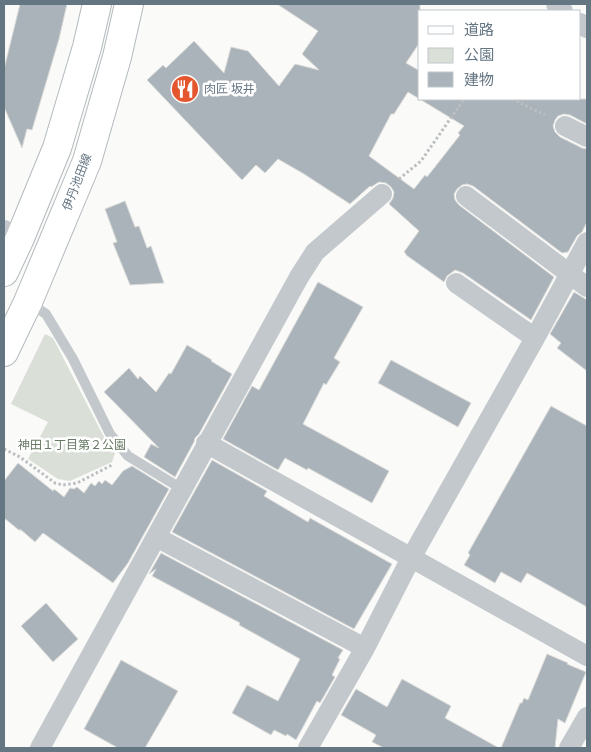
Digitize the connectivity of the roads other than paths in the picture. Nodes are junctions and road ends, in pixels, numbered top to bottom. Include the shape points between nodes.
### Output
1 (98, 4) edge
2 (129, 4) edge
3 (565, 126) road end
4 (587, 137) edge
5 (382, 194) road end
6 (466, 196) dead end
7 (12, 234) edge
8 (587, 242) edge
9 (4, 272) edge
10 (569, 275) junction
11 (456, 282) dead end
12 (587, 287) edge
13 (28, 302) junction
14 (535, 338) junction
15 (4, 352) edge
16 (206, 443) junction
17 (182, 489) junction
18 (156, 537) junction
19 (411, 558) junction
20 (365, 648) junction
21 (587, 656) edge
22 (587, 716) edge
23 (40, 748) edge
24 (308, 748) edge
25 (570, 748) edge

1 - 7 main road via 57,148
2 - 13 main road, 伊丹池田線 via 87,161
3 - 4 street
5 - 16 street via 314,252
6 - 10 street
7 - 9 main road
8 - 10 street
10 - 12 street
10 - 14 street
11 - 14 street
13 - 15 main road, 伊丹池田線
13 - 17 lane via 46,314 73,359 110,434 128,456
14 - 19 street
16 - 17 street
16 - 19 street
17 - 18 street
18 - 20 street
18 - 23 street
19 - 20 street
19 - 21 street
20 - 24 street
22 - 25 street

